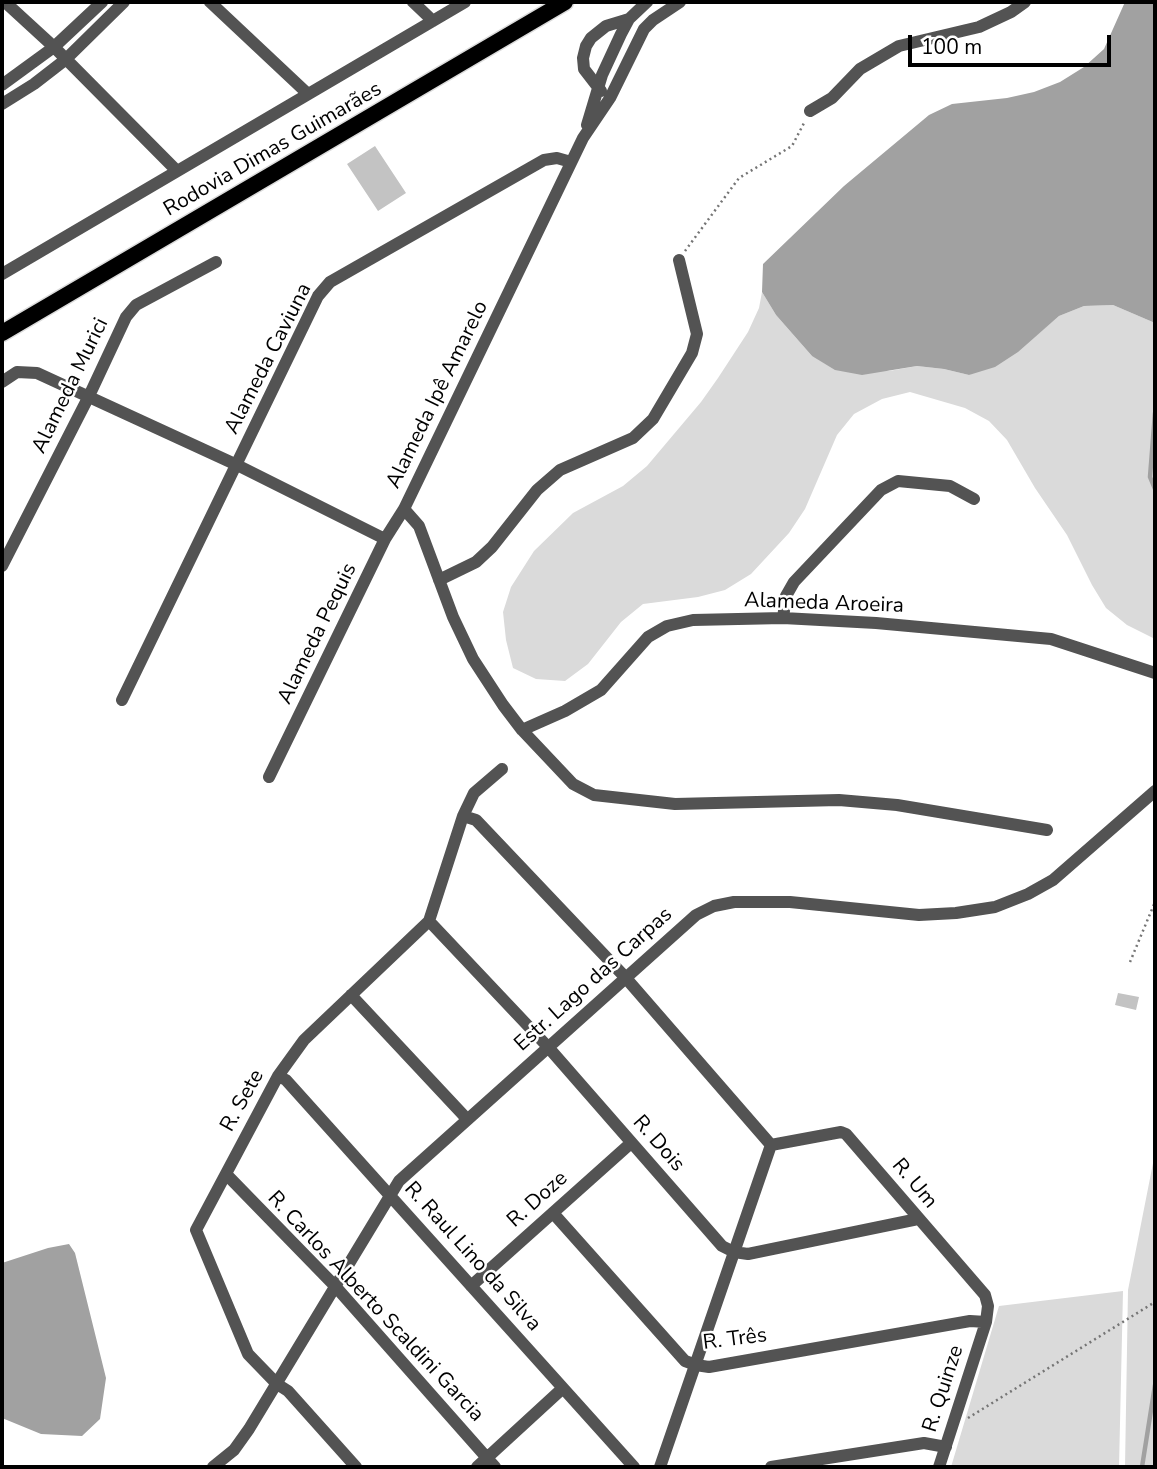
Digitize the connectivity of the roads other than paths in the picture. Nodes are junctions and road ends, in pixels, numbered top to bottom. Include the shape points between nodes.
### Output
1 (5, 2) edge
2 (102, 2) edge
3 (124, 2) edge
4 (210, 2) edge
5 (413, 2) edge
6 (465, 2) edge
7 (565, 2) edge
8 (647, 2) edge
9 (680, 2) edge
10 (1025, 2) edge
11 (629, 19) junction
12 (433, 21) junction
13 (54, 47) junction
14 (65, 60) junction
15 (2, 85) edge
16 (598, 89) junction
17 (308, 94) junction
18 (610, 97) junction
19 (2, 104) edge
20 (810, 111) road end
21 (583, 138) junction
22 (570, 162) junction
23 (177, 171) junction
24 (679, 260) road end
25 (216, 262) dead end
26 (2, 274) edge
27 (2, 333) edge
28 (2, 382) edge
29 (89, 396) junction
30 (237, 465) junction
31 (974, 499) dead end
32 (404, 509) junction
33 (385, 539) junction
34 (2, 566) edge
35 (439, 580) junction
36 (783, 618) junction
37 (1155, 673) edge
38 (122, 700) dead end
39 (522, 730) junction
40 (502, 769) dead end
41 (269, 777) dead end
42 (1155, 791) edge
43 (463, 816) junction
44 (1047, 831) dead end
45 (429, 921) junction
46 (625, 977) junction
47 (351, 995) junction
48 (548, 1047) junction
49 (278, 1076) junction
50 (467, 1119) junction
51 (631, 1143) junction
52 (771, 1145) junction
53 (226, 1174) junction
54 (389, 1194) junction
55 (552, 1213) junction
56 (918, 1219) junction
57 (734, 1252) junction
58 (335, 1286) junction
59 (471, 1286) junction
60 (986, 1322) junction
61 (696, 1365) junction
62 (277, 1384) junction
63 (563, 1388) junction
64 (946, 1447) junction
65 (487, 1464) edge
66 (213, 1467) edge
67 (356, 1467) edge
68 (634, 1467) edge
69 (660, 1467) edge
70 (771, 1467) edge
71 (939, 1467) edge

1 - 13 street
2 - 13 street
3 - 14 street
4 - 17 street
5 - 12 street
6 - 12 street
7 - 27 main road, Rodovia Dimas Guimarães
8 - 11 street, Alameda Ipê Amarelo
9 - 18 street, Alameda Ipê Amarelo via 644,29
10 - 20 street via 979,27 899,46 860,69 832,98
11 - 16 street, Alameda Ipê Amarelo
11 - 16 street via 606,26 586,46 584,69
12 - 17 street
13 - 14 street
13 - 15 street
14 - 19 street
14 - 23 street
16 - 18 street
16 - 21 street, Alameda Ipê Amarelo
17 - 23 street
18 - 21 street, Alameda Ipê Amarelo
21 - 22 street, Alameda Ipê Amarelo
22 - 30 street, Alameda Caviuna via 544,159 330,282 318,296
22 - 32 street, Alameda Ipê Amarelo
23 - 26 street
24 - 35 street via 697,334 692,353 653,419 634,438 560,470 476,562
25 - 29 street, Alameda Murici via 136,305
28 - 29 street via 17,372 37,373
29 - 30 street
29 - 34 street, Alameda Murici
30 - 33 street
30 - 38 street, Alameda Caviuna
31 - 36 street via 950,486 898,481 881,490 794,582 786,596
32 - 33 street, Alameda Pequis
32 - 35 street, Alameda Ipê Amarelo via 419,526
33 - 41 street, Alameda Pequis
35 - 39 street, Alameda Ipê Amarelo via 473,659
36 - 37 street, Alameda Aroeira via 1051,639
36 - 39 street, Alameda Aroeira via 667,626 648,637 601,690
39 - 44 street, Alameda Ipê Amarelo via 573,784 594,795 675,804 839,800 897,805
40 - 43 street, R. Sete via 474,793
42 - 46 street, Estr. Lago das Carpas via 1053,880 995,907 919,915 790,902 734,902 696,915
43 - 45 street, R. Sete
43 - 46 street via 476,820
45 - 47 street, R. Sete
45 - 48 street, R. Dois
46 - 48 street, Estr. Lago das Carpas
46 - 52 street
47 - 49 street, R. Sete via 304,1040
47 - 50 street
48 - 50 street, Estr. Lago das Carpas
48 - 51 street, R. Dois
49 - 53 street, R. Sete
49 - 54 street, R. Raul Lino da Silva
50 - 54 street, Estr. Lago das Carpas
51 - 55 street, R. Doze
51 - 57 street, R. Dois via 722,1246
52 - 56 street, R. Um via 846,1134
52 - 57 street
53 - 58 street, R. Carlos Alberto Scaldini Garcia
53 - 62 street, R. Sete via 196,1230 248,1354
54 - 58 street, Estr. Lago das Carpas
54 - 59 street, R. Raul Lino da Silva
55 - 59 street, R. Doze
55 - 61 street, R. Três via 685,1361
56 - 57 street via 748,1254
56 - 60 street, R. Um via 985,1296
57 - 61 street
58 - 62 street, Estr. Lago das Carpas
58 - 65 street, R. Carlos Alberto Scaldini Garcia
59 - 63 street, R. Raul Lino da Silva
60 - 61 street, R. Três via 970,1321 709,1367
60 - 64 street, R. Quinze
61 - 69 street
62 - 66 street, Estr. Lago das Carpas via 234,1450
62 - 67 street, R. Sete
63 - 65 street
63 - 68 street, R. Raul Lino da Silva
64 - 70 street via 924,1443
64 - 71 street, R. Quinze

